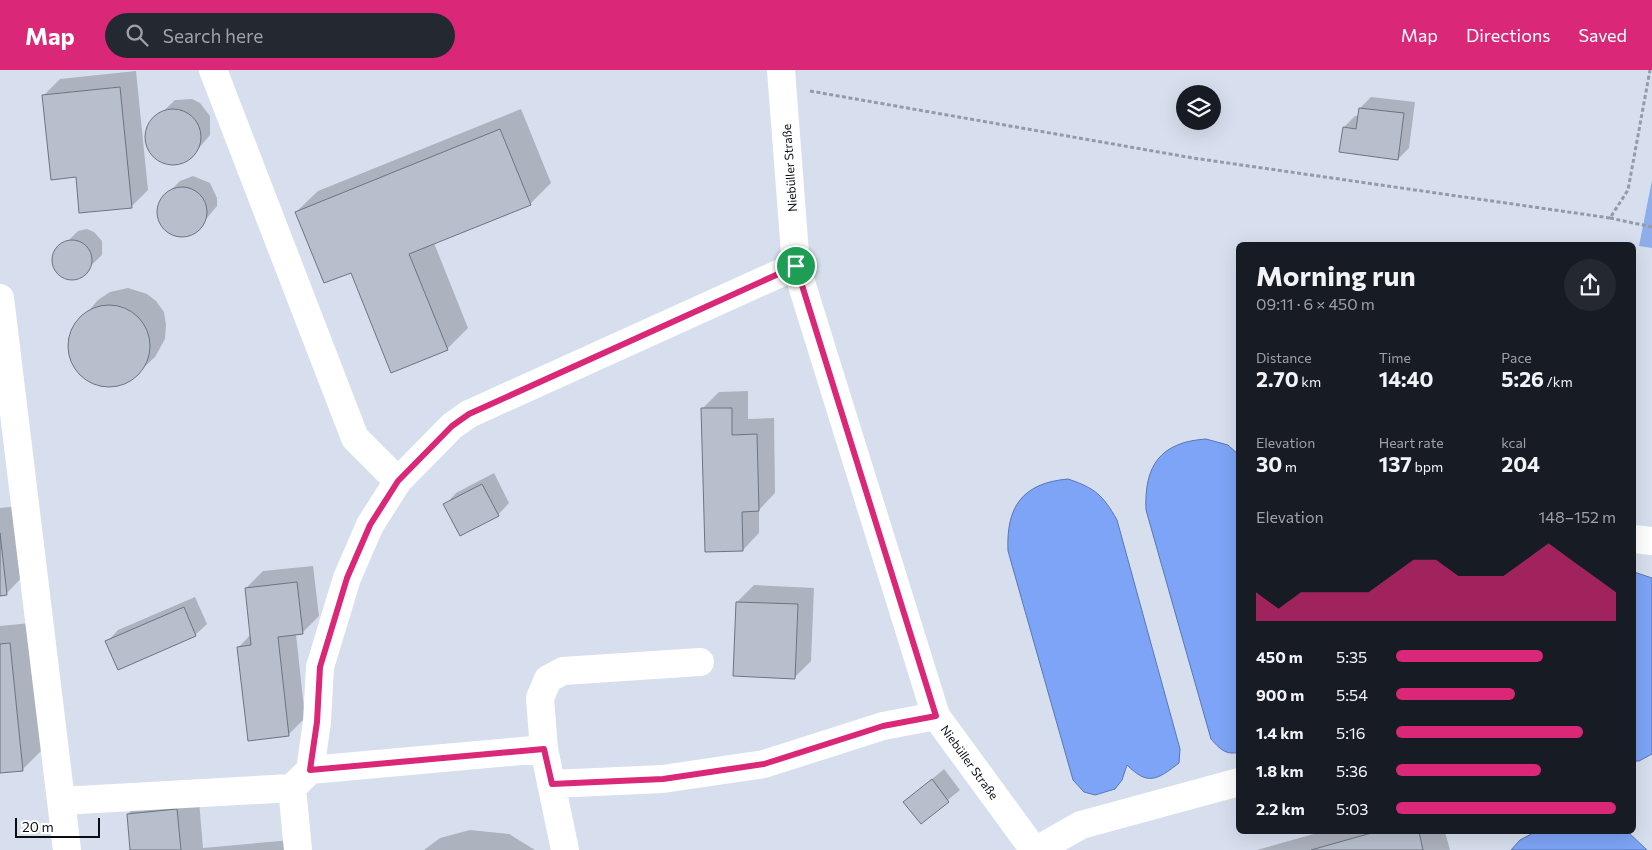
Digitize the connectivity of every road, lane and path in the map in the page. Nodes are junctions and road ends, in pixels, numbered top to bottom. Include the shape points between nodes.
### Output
1 (213, 70) edge
2 (1650, 70) edge
3 (782, 78) edge
4 (1610, 218) junction
5 (1652, 227) edge
6 (796, 266) junction
7 (0, 298) edge
8 (398, 481) junction
9 (1636, 539) edge
10 (1652, 541) edge
11 (700, 662) dead end
12 (936, 716) junction
13 (544, 749) junction
14 (301, 779) junction
15 (1236, 783) edge
16 (552, 784) junction
17 (61, 801) junction
18 (67, 850) edge
19 (298, 850) edge
20 (565, 850) edge
21 (1036, 850) edge

1 - 8 street via 355,438
2 - 4 path via 1628,190
3 - 4 path via 1193,158
3 - 6 street, Niebüller Straße
4 - 5 path
6 - 8 street via 469,414 452,426
6 - 12 street, Niebüller Straße
7 - 17 street
8 - 14 street via 370,525 344,587 320,667 317,722
9 - 10 street
11 - 13 street via 563,671 548,679 540,698
12 - 16 street via 883,726 764,764 663,779
12 - 21 street, Niebüller Straße
13 - 14 street
13 - 16 street
14 - 17 street
14 - 19 street
15 - 21 street via 1081,825
16 - 20 street
17 - 18 street

